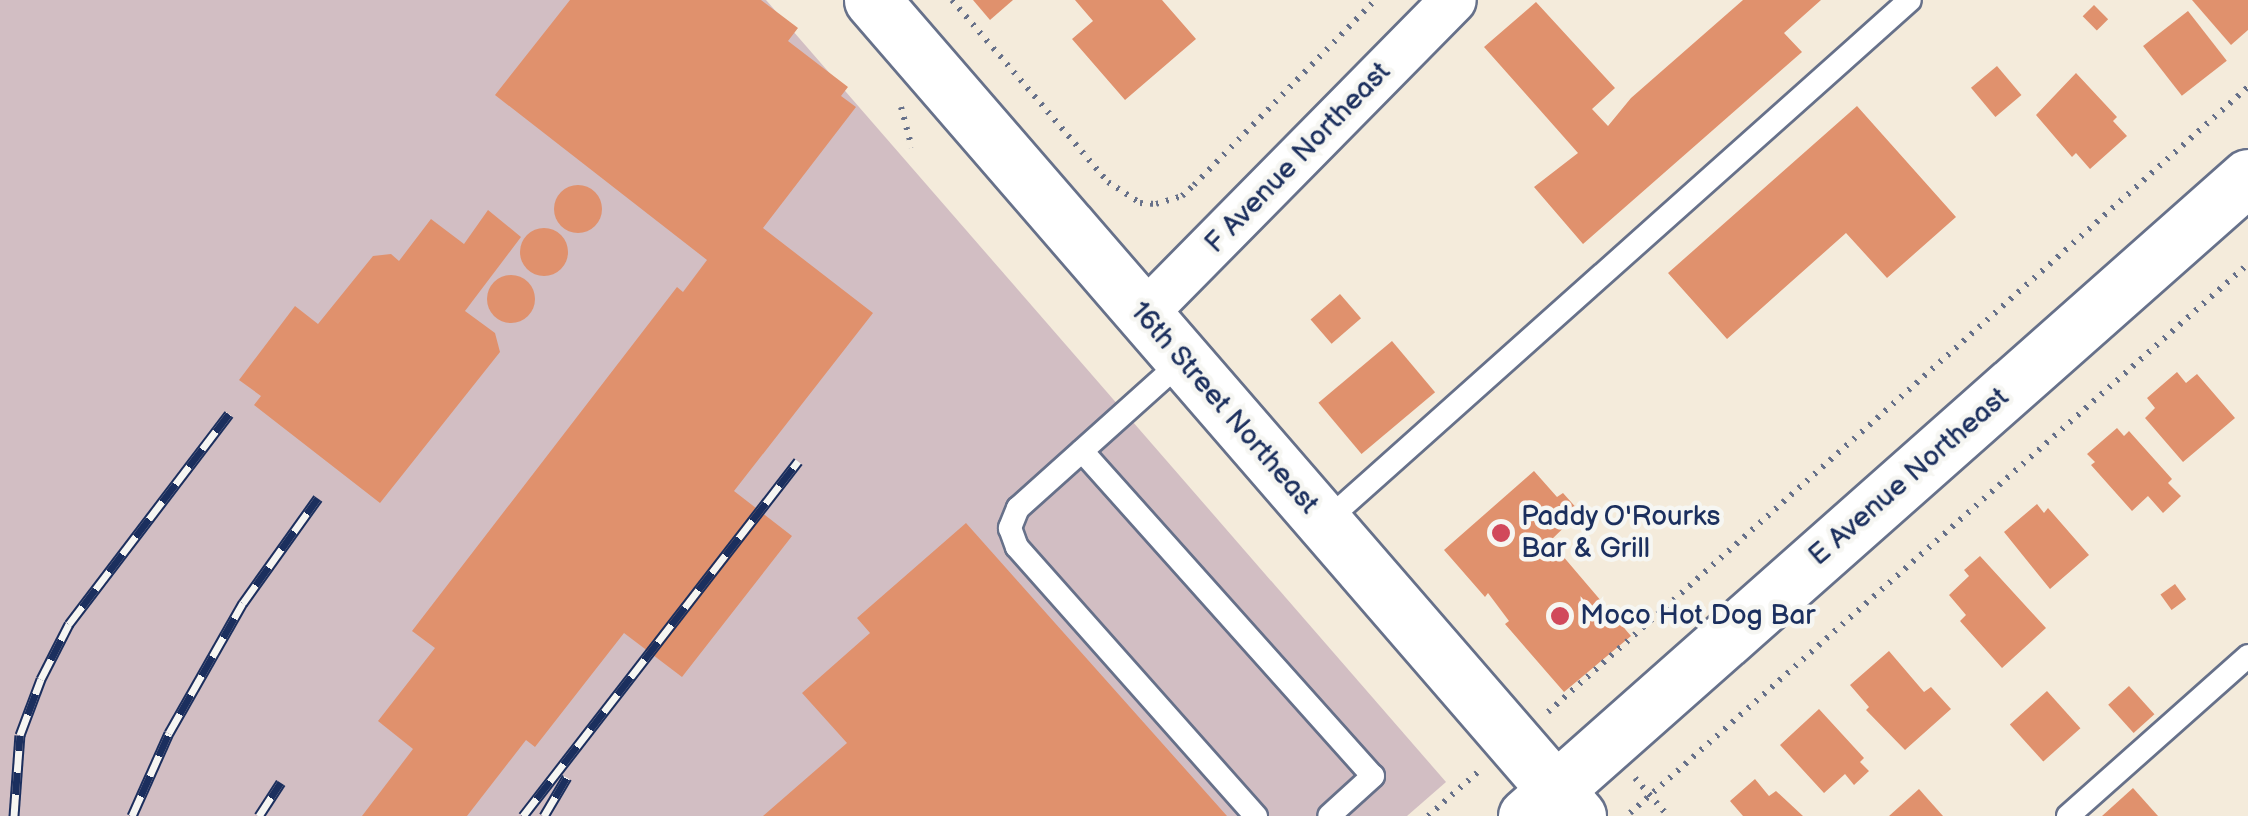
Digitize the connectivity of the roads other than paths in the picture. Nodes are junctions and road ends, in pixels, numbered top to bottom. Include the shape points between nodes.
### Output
1 (872, 0) edge
2 (1453, 0) edge
3 (1910, 0) edge
4 (2248, 178) edge
5 (1143, 314) junction
6 (1182, 362) junction
7 (1082, 451) junction
8 (1324, 523) junction
9 (2248, 656) edge
10 (1572, 809) edge
11 (1256, 816) edge
12 (1329, 816) edge
13 (2068, 816) edge

1 - 5 street, 16th Street Northeast
2 - 5 street, F Avenue Northeast
3 - 8 lane
4 - 10 street, E Avenue Northeast
5 - 6 street, 16th Street Northeast
6 - 7 lane
6 - 8 street, 16th Street Northeast
7 - 11 lane via 1018,508 1010,528 1017,548
7 - 12 lane via 1373,776
8 - 10 street, 16th Street Northeast
9 - 13 lane

